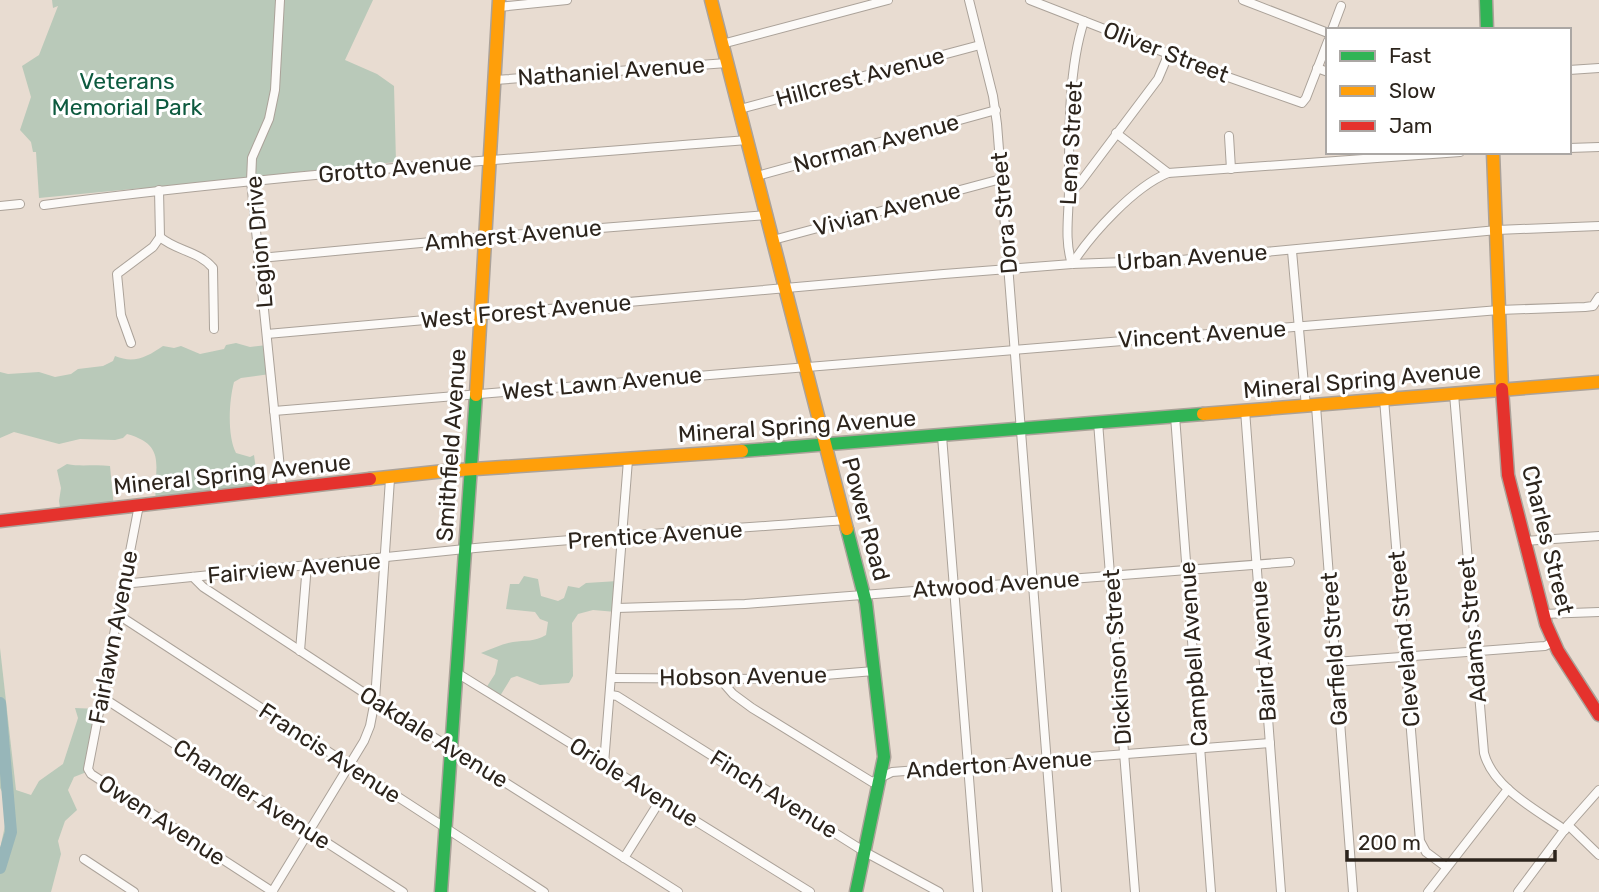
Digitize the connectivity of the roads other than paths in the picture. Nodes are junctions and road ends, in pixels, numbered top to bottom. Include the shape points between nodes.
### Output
1 (280, 0) edge
2 (567, 0) edge
3 (711, 0) edge
4 (888, 0) edge
5 (969, 0) edge
6 (1030, 0) edge
7 (1243, 0) edge
8 (1486, 0) edge
9 (499, 3) edge
10 (1341, 6) dead end
11 (1084, 21) junction
12 (1333, 28) edge
13 (1488, 28) edge
14 (1326, 32) edge
15 (722, 44) junction
16 (980, 45) junction
17 (1326, 46) edge
18 (1169, 53) junction
19 (727, 63) junction
20 (1317, 68) junction
21 (1599, 68) edge
22 (1571, 70) edge
23 (1326, 71) edge
24 (495, 80) junction
25 (740, 109) junction
26 (996, 110) junction
27 (1116, 133) junction
28 (1229, 136) dead end
29 (747, 140) junction
30 (1599, 147) edge
31 (1571, 148) edge
32 (1433, 154) edge
33 (1493, 154) edge
34 (490, 160) junction
35 (1231, 169) junction
36 (1168, 173) junction
37 (757, 176) junction
38 (1002, 179) junction
39 (251, 181) junction
40 (159, 190) junction
41 (1069, 193) junction
42 (20, 204) dead end
43 (44, 205) dead end
44 (0, 206) edge
45 (767, 215) junction
46 (1599, 226) edge
47 (1497, 230) junction
48 (160, 237) junction
49 (485, 237) junction
50 (774, 240) junction
51 (1292, 250) junction
52 (260, 258) junction
53 (1072, 264) junction
54 (1009, 270) junction
55 (785, 289) junction
56 (1598, 299) edge
57 (1500, 310) junction
58 (481, 314) junction
59 (1298, 327) junction
60 (214, 329) dead end
61 (267, 334) junction
62 (131, 343) dead end
63 (1016, 349) junction
64 (805, 367) junction
65 (1599, 382) edge
66 (1502, 389) junction
67 (475, 393) junction
68 (1454, 394) junction
69 (1384, 399) junction
70 (1311, 406) junction
71 (1245, 410) junction
72 (274, 411) junction
73 (1175, 416) junction
74 (1098, 422) junction
75 (1021, 429) junction
76 (942, 436) junction
77 (824, 444) junction
78 (628, 460) junction
79 (471, 470) junction
80 (390, 479) junction
81 (282, 488) junction
82 (139, 505) junction
83 (845, 520) junction
84 (0, 521) edge
85 (1599, 536) edge
86 (621, 537) junction
87 (1523, 541) junction
88 (465, 549) junction
89 (384, 559) junction
90 (1290, 562) dead end
91 (307, 564) junction
92 (1256, 564) junction
93 (1186, 568) junction
94 (1111, 575) junction
95 (193, 578) junction
96 (1033, 582) junction
97 (123, 584) junction
98 (954, 587) junction
99 (864, 594) junction
100 (618, 608) junction
101 (1599, 612) edge
102 (117, 614) junction
103 (1543, 614) junction
104 (1553, 642) junction
105 (300, 651) junction
106 (1474, 651) junction
107 (1404, 657) junction
108 (1335, 662) junction
109 (874, 671) junction
110 (457, 673) junction
111 (612, 678) junction
112 (720, 679) junction
113 (611, 695) junction
114 (102, 696) junction
115 (374, 699) junction
116 (1599, 715) edge
117 (1270, 743) junction
118 (451, 748) junction
119 (1200, 748) junction
120 (1124, 754) junction
121 (1048, 761) junction
122 (604, 764) junction
123 (349, 767) junction
124 (968, 768) junction
125 (88, 769) joint
126 (881, 777) junction
127 (1508, 789) junction
128 (1599, 790) edge
129 (661, 799) junction
130 (1566, 828) junction
131 (445, 829) junction
132 (310, 832) junction
133 (865, 852) junction
134 (1599, 855) edge
135 (624, 858) junction
136 (84, 859) dead end
137 (1446, 867) junction
138 (134, 892) edge
139 (273, 892) edge
140 (403, 892) edge
141 (441, 892) edge
142 (544, 892) edge
143 (678, 892) edge
144 (810, 892) edge
145 (856, 892) edge
146 (939, 892) edge
147 (978, 892) edge
148 (1057, 892) edge
149 (1135, 892) edge
150 (1211, 892) edge
151 (1281, 892) edge
152 (1353, 892) edge
153 (1428, 892) edge
154 (1518, 892) edge

1 - 39 street, Legion Drive via 273,102 253,158
2 - 9 street
3 - 15 main road, Power Road
4 - 15 street
5 - 16 street, Dora Street
6 - 11 street, Oliver Street
7 - 14 street
8 - 13 main road
9 - 24 main road, Smithfield Avenue
10 - 12 street
11 - 18 street, Oliver Street
11 - 41 street, Lena Street via 1076,49
15 - 19 main road, Power Road
16 - 25 street, Hillcrest Avenue
16 - 26 street, Dora Street
17 - 20 street
18 - 20 street, Oliver Street via 1302,103
18 - 27 street via 1158,79
19 - 24 street, Nathaniel Avenue
19 - 25 main road, Power Road
20 - 23 street
21 - 22 street
24 - 34 main road, Smithfield Avenue
25 - 29 main road, Power Road
26 - 37 street, Norman Avenue
26 - 38 street, Dora Street
27 - 36 street
27 - 41 street
28 - 35 street
29 - 34 street, Grotto Avenue
29 - 37 main road, Power Road
30 - 31 street
32 - 35 street
33 - 47 main road, Charles Street
34 - 39 street, Grotto Avenue
34 - 49 main road, Smithfield Avenue
35 - 36 street
36 - 53 street via 1126,202
37 - 45 main road, Power Road
38 - 50 street, Vivian Avenue
38 - 54 street, Dora Street
39 - 40 street, Grotto Avenue
39 - 52 street, Legion Drive
40 - 43 street, Grotto Avenue
40 - 48 street
41 - 53 street, Lena Street
42 - 44 street
45 - 49 street, Amherst Avenue
45 - 50 main road, Power Road
46 - 47 street, Urban Avenue
47 - 51 street, Urban Avenue
47 - 57 main road, Charles Street
48 - 60 street via 214,268
48 - 62 street via 117,274 121,315
49 - 52 street, Amherst Avenue
49 - 58 main road, Smithfield Avenue
50 - 55 main road, Power Road
51 - 53 street, Urban Avenue
51 - 59 street, Garfield Street
52 - 61 street, Legion Drive
53 - 54 street, Urban Avenue
54 - 55 street, Urban Avenue
54 - 63 street, Dora Street
55 - 58 street, West Forest Avenue
55 - 64 main road, Power Road
56 - 57 street, Vincent Avenue via 1585,307
57 - 59 street, Vincent Avenue
57 - 66 main road, Charles Street
58 - 61 street, West Forest Avenue
58 - 67 main road, Smithfield Avenue
59 - 63 street, Vincent Avenue
59 - 70 street, Garfield Street
61 - 72 street, Legion Drive
63 - 64 street, Vincent Avenue
63 - 75 street, Dora Street
64 - 67 street, West Lawn Avenue
64 - 77 main road, Power Road
65 - 66 main road, Mineral Spring Avenue
66 - 68 main road, Mineral Spring Avenue
66 - 87 main road, Charles Street via 1508,475
67 - 72 street, West Lawn Avenue
67 - 79 main road, Smithfield Avenue
68 - 69 main road, Mineral Spring Avenue
68 - 106 street, Adams Street
69 - 70 main road, Mineral Spring Avenue
69 - 107 street, Cleveland Street
70 - 71 main road, Mineral Spring Avenue
70 - 108 street, Garfield Street
71 - 73 main road, Mineral Spring Avenue
71 - 92 street, Baird Avenue
72 - 81 street, Legion Drive
73 - 74 main road, Mineral Spring Avenue
73 - 93 street, Campbell Avenue
74 - 75 main road, Mineral Spring Avenue
74 - 94 street, Dickinson Street
75 - 76 main road, Mineral Spring Avenue
75 - 96 street, Dora Street
76 - 77 main road, Mineral Spring Avenue
76 - 98 street
77 - 78 main road, Mineral Spring Avenue
77 - 83 main road, Power Road
78 - 79 main road, Mineral Spring Avenue
78 - 86 street
79 - 80 main road, Mineral Spring Avenue
79 - 88 main road, Smithfield Avenue
80 - 81 main road, Mineral Spring Avenue
80 - 89 street
81 - 82 main road, Mineral Spring Avenue
82 - 84 main road, Mineral Spring Avenue
82 - 97 street, Fairlawn Avenue
83 - 86 street, Prentice Avenue
83 - 99 main road, Power Road
85 - 87 street
86 - 88 street, Prentice Avenue
86 - 100 street
87 - 103 main road, Charles Street
88 - 89 street, Fairview Avenue
88 - 110 main road, Smithfield Avenue
89 - 91 street, Fairview Avenue
89 - 115 street
90 - 92 street, Atwood Avenue
91 - 95 street, Fairview Avenue
91 - 105 street
92 - 93 street, Atwood Avenue
92 - 117 street, Baird Avenue
93 - 94 street, Atwood Avenue
93 - 119 street, Campbell Avenue
94 - 96 street, Atwood Avenue
94 - 120 street, Dickinson Street
95 - 97 street, Fairview Avenue
95 - 105 street, Oakdale Avenue
96 - 98 street, Atwood Avenue
96 - 121 street, Dora Street
97 - 102 street, Fairlawn Avenue
98 - 99 street, Atwood Avenue
98 - 124 street
99 - 100 street, Atwood Avenue
99 - 109 main road, Power Road
100 - 111 street
101 - 103 street
102 - 114 street, Fairlawn Avenue
102 - 123 street, Francis Avenue
103 - 104 main road, Charles Street
104 - 106 street
104 - 116 main road, Charles Street
105 - 115 street, Oakdale Avenue
106 - 107 street
106 - 127 street, Adams Street via 1484,753 1488,766
107 - 108 street
107 - 137 street, Cleveland Street via 1420,841 1426,852
108 - 152 street, Garfield Street
109 - 112 street, Hobson Avenue
109 - 126 main road, Power Road via 883,741
110 - 118 main road, Smithfield Avenue
110 - 122 street, Oriole Avenue
111 - 112 street, Hobson Avenue
111 - 113 street
112 - 126 street, Anderton Avenue via 752,708 865,778 872,782
113 - 122 street
113 - 133 street, Finch Avenue
114 - 125 street, Fairlawn Avenue
114 - 132 street, Chandler Avenue
115 - 118 street, Oakdale Avenue
115 - 123 street via 367,736
117 - 119 street, Anderton Avenue
117 - 151 street, Baird Avenue
118 - 131 main road, Smithfield Avenue
118 - 135 street, Oakdale Avenue
119 - 120 street, Anderton Avenue
119 - 150 street, Campbell Avenue
120 - 121 street, Anderton Avenue
120 - 149 street, Dickinson Street
121 - 124 street, Anderton Avenue
121 - 148 street, Dora Street
122 - 129 street, Oriole Avenue
123 - 131 street, Francis Avenue
123 - 132 street
124 - 126 street, Anderton Avenue via 892,772
124 - 147 street
125 - 139 street, Owen Avenue
126 - 133 main road, Power Road
127 - 130 street, Adams Street
127 - 137 street
128 - 130 street
129 - 135 street
129 - 144 street, Oriole Avenue
130 - 134 street, Adams Street
130 - 154 street
131 - 141 main road, Smithfield Avenue
131 - 142 street, Francis Avenue
132 - 139 street
132 - 140 street, Chandler Avenue
133 - 145 main road, Power Road
133 - 146 street, Finch Avenue
135 - 143 street, Oakdale Avenue
136 - 138 street
137 - 153 street

